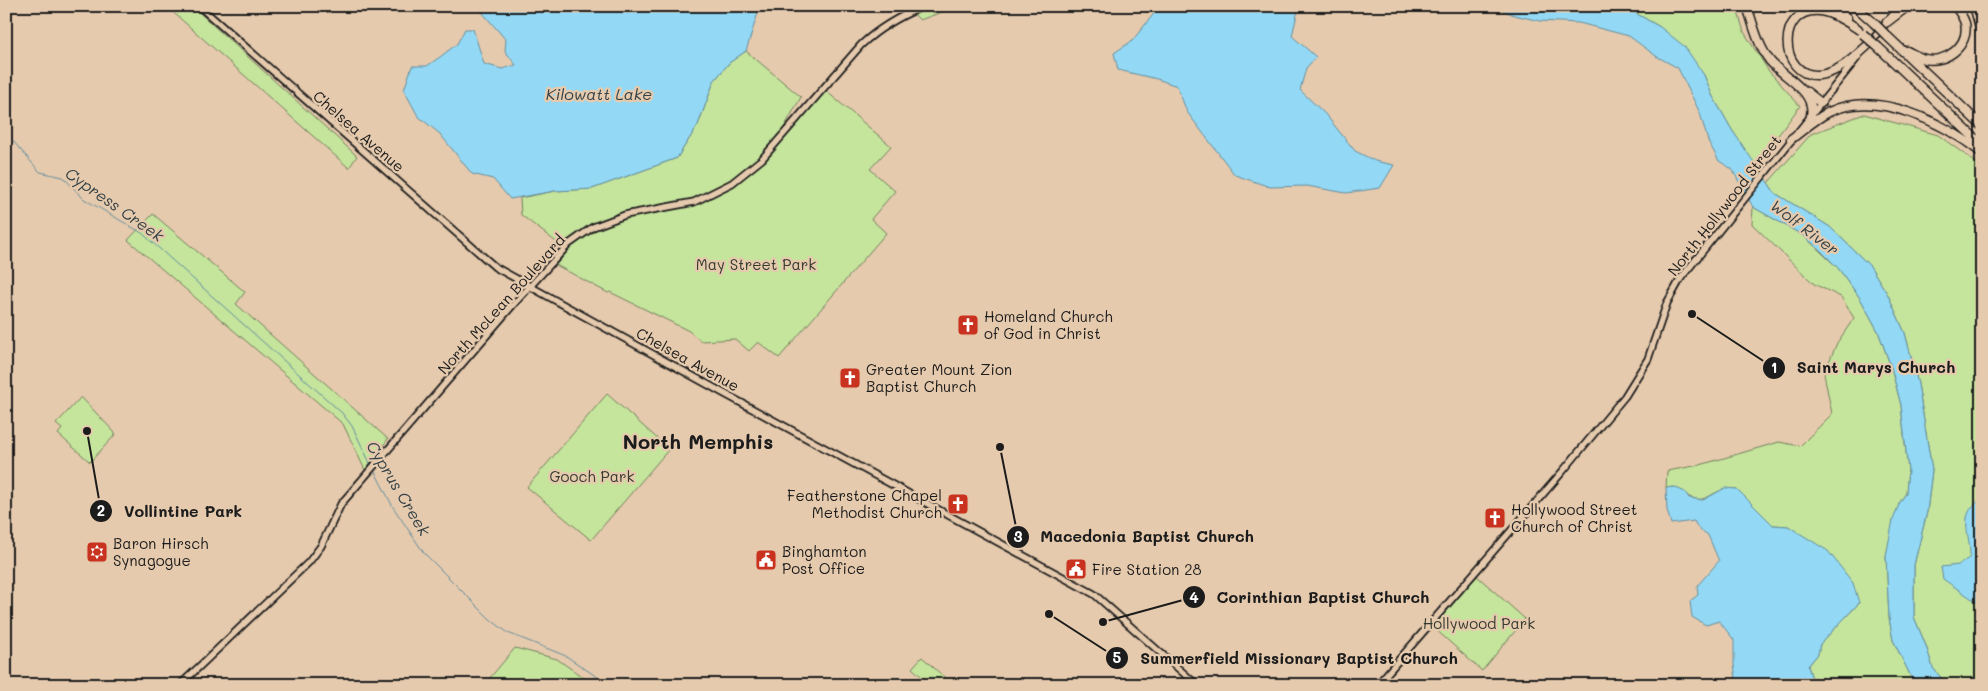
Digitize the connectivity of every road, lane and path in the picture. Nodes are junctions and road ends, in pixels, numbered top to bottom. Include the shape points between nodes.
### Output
1 (199, 6) edge
2 (924, 6) edge
3 (1747, 6) edge
4 (1833, 6) edge
5 (1856, 6) edge
6 (1900, 6) edge
7 (1908, 6) edge
8 (1955, 6) edge
9 (1973, 6) edge
10 (1887, 22) junction
11 (1861, 31) junction
12 (1982, 34) edge
13 (1867, 46) junction
14 (1898, 46) junction
15 (1784, 74) junction
16 (1821, 102) junction
17 (1811, 115) junction
18 (1982, 126) edge
19 (1791, 139) junction
20 (1982, 145) edge
21 (1982, 153) edge
22 (529, 286) junction
23 (180, 685) edge
24 (1197, 685) edge
25 (1377, 685) edge

1 - 22 main road, Chelsea Avenue via 495,267
2 - 22 main road, North McLean Boulevard via 900,16 872,34 762,159 732,182 694,202 625,215 593,227 569,244
3 - 15 highway via 1761,45
4 - 11 highway
5 - 14 highway, bridge
6 - 10 main road, North Hollywood Street
7 - 10 highway
8 - 14 highway via 1965,23 1965,33 1962,42 1948,56 1923,59
9 - 12 highway
10 - 13 main road, North Hollywood Street
11 - 13 highway via 1831,14 1810,12 1792,24 1786,47 1797,66 1806,73 1818,75 1848,63
11 - 20 highway, bridge
13 - 16 main road, North Hollywood Street
14 - 18 highway
15 - 16 highway
15 - 17 highway via 1811,101
16 - 17 main road, North Hollywood Street
17 - 19 main road, North Hollywood Street
19 - 21 highway via 1829,112 1869,105 1890,107 1934,123
19 - 25 main road, North Hollywood Street via 1681,278 1667,303 1648,359 1625,396
22 - 23 main road, North McLean Boulevard via 341,504 321,546 309,562
22 - 24 main road, Chelsea Avenue via 1094,594

